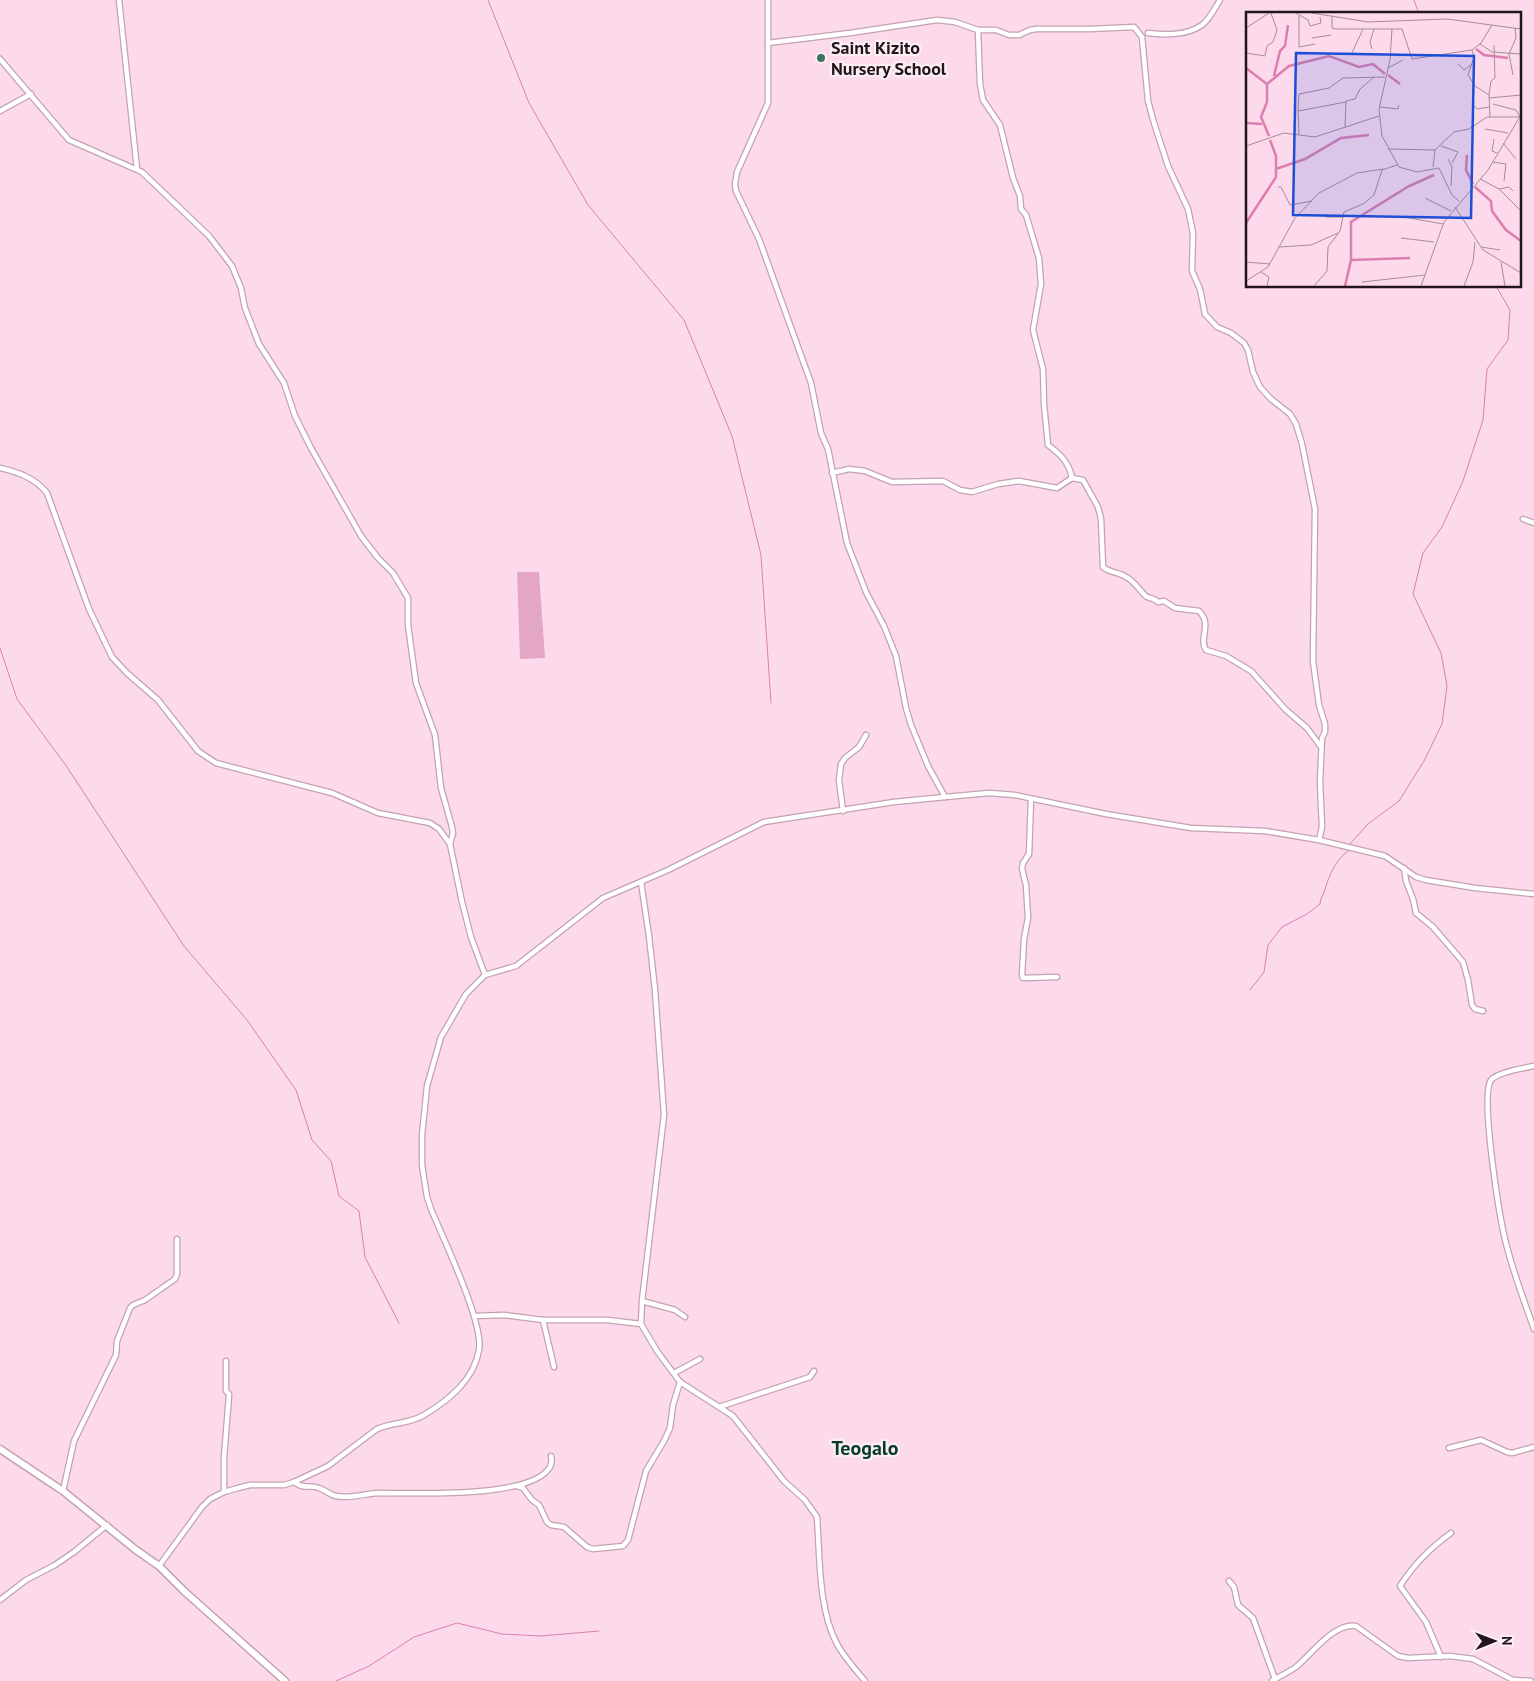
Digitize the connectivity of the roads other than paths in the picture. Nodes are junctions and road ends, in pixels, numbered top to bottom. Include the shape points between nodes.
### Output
1 (119, 0) edge
2 (768, 0) edge
3 (1220, 0) edge
4 (978, 30) junction
5 (1138, 30) junction
6 (1148, 33) junction
7 (1142, 37) junction
8 (768, 43) junction
9 (0, 58) edge
10 (31, 94) junction
11 (0, 111) edge
12 (137, 170) junction
13 (0, 468) edge
14 (832, 473) junction
15 (1072, 478) junction
16 (1523, 519) dead end
17 (1534, 523) edge
18 (866, 735) dead end
19 (1322, 748) junction
20 (945, 796) junction
21 (1032, 799) junction
22 (844, 811) junction
23 (1319, 840) junction
24 (450, 844) junction
25 (1404, 868) junction
26 (641, 882) junction
27 (1534, 894) edge
28 (485, 975) junction
29 (1057, 977) dead end
30 (1483, 1011) dead end
31 (1534, 1066) edge
32 (177, 1238) dead end
33 (642, 1301) junction
34 (474, 1316) junction
35 (684, 1317) dead end
36 (542, 1320) junction
37 (641, 1324) junction
38 (1534, 1329) edge
39 (700, 1358) dead end
40 (226, 1361) dead end
41 (554, 1367) dead end
42 (814, 1371) dead end
43 (674, 1373) junction
44 (680, 1382) junction
45 (719, 1407) junction
46 (1534, 1447) edge
47 (1449, 1448) dead end
48 (0, 1449) edge
49 (551, 1456) dead end
50 (294, 1482) junction
51 (518, 1486) junction
52 (63, 1491) junction
53 (224, 1492) junction
54 (107, 1525) junction
55 (1451, 1533) dead end
56 (159, 1566) junction
57 (1229, 1581) dead end
58 (0, 1600) edge
59 (1441, 1656) junction
60 (1274, 1680) edge
61 (285, 1681) edge
62 (865, 1681) edge
63 (1531, 1681) edge

1 - 12 street
2 - 8 street
3 - 6 street via 1203,25 1174,34
4 - 5 street via 996,30 1012,35 1041,28 1134,27
4 - 8 street via 937,20
4 - 15 street via 983,100 1000,125 1021,209 1026,215 1039,258 1041,284 1033,330 1043,369 1048,445 1064,458
5 - 6 street
5 - 7 street
6 - 7 street
7 - 19 street via 1148,101 1168,166 1188,209 1193,233 1192,271 1205,314 1217,327 1244,343 1260,387 1290,414 1302,444 1315,509 1313,661 1324,724
8 - 14 street via 768,103 743,154 734,184 759,238 798,343
9 - 10 street
10 - 11 street
10 - 12 street via 71,141
12 - 24 street via 209,236 232,266 258,344 284,383 295,416 311,448 361,536 406,592 416,683 435,735 441,788 453,833
13 - 24 street via 26,476 46,491 89,609 112,657 158,700 201,754 223,765 332,793 378,813 430,823
14 - 15 street via 864,470 892,482 943,482 972,492 1019,481 1057,488
14 - 20 street via 847,543 896,656 906,708 915,734
15 - 19 street via 1083,480 1098,507 1104,567 1124,575 1145,595 1158,602 1164,601 1175,608 1199,611 1204,615 1206,650 1226,656 1251,671 1286,710 1308,728
16 - 17 street
18 - 22 street via 841,764 839,780
19 - 23 street via 1322,827
20 - 21 street via 989,793
20 - 22 street
21 - 23 street via 1190,828 1265,831
21 - 29 street via 1029,854 1022,869 1028,918 1022,976
22 - 26 street via 764,822
23 - 25 street via 1385,856
24 - 28 street via 471,937
25 - 27 street via 1426,880
25 - 30 street via 1416,913 1433,927 1463,962 1472,1004 1475,1009
26 - 28 street via 603,898 516,966
26 - 33 street via 664,1106
28 - 34 street via 466,994 441,1037 427,1086 422,1135 422,1165 428,1197
31 - 38 street via 1493,1078 1488,1102 1504,1235
32 - 52 street via 175,1279 130,1308 117,1341 116,1355 74,1442
33 - 35 street via 675,1310
33 - 37 street
34 - 36 street via 504,1315
34 - 50 street via 480,1349 458,1390 422,1416 377,1429 328,1466
36 - 37 street via 607,1320
36 - 41 street
37 - 43 street
39 - 43 street
40 - 53 street via 226,1391 229,1396
42 - 45 street via 810,1377
43 - 44 street
44 - 45 street
44 - 51 street via 670,1428 646,1471 628,1540 623,1546 587,1547 564,1526 547,1522 539,1505
45 - 62 street via 733,1416 817,1517 822,1582 830,1625 837,1644
46 - 47 street via 1512,1453 1481,1440
48 - 52 main road
49 - 51 street via 552,1463 546,1472
50 - 51 street via 300,1487 317,1487 334,1496 353,1497 378,1493 448,1494
50 - 53 street
52 - 54 main road
53 - 56 street via 210,1498 202,1507
54 - 56 main road
54 - 58 street via 74,1552 26,1580
55 - 59 street via 1426,1553 1400,1586 1426,1622
56 - 61 main road
57 - 60 street via 1234,1587 1238,1606 1253,1618
59 - 60 street via 1398,1656 1350,1625 1318,1644 1295,1668
59 - 63 street via 1473,1659 1513,1680

